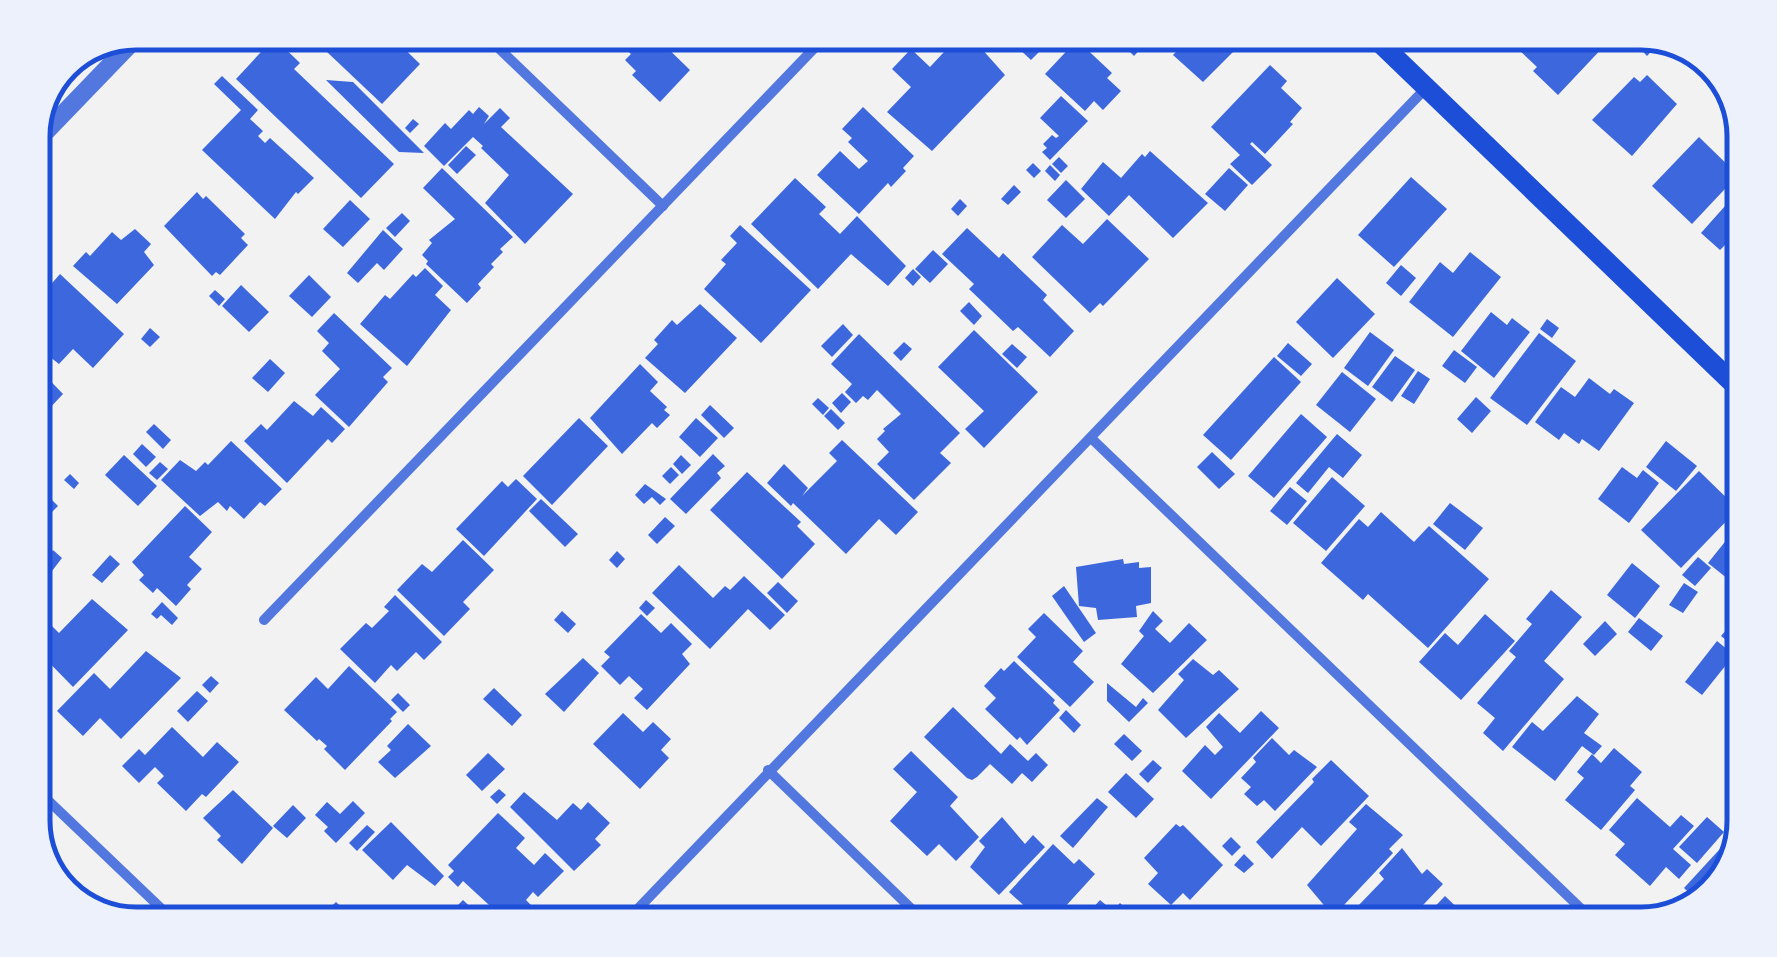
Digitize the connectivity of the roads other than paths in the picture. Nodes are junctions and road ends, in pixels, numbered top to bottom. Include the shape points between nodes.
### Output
1 (501, 50) edge
2 (812, 50) edge
3 (1387, 50) edge
4 (122, 52) edge
5 (1426, 88) junction
6 (51, 127) edge
7 (663, 206) junction
8 (1727, 378) edge
9 (1092, 438) junction
10 (264, 620) dead end
11 (768, 770) junction
12 (50, 802) edge
13 (160, 907) edge
14 (640, 907) edge
15 (909, 907) edge
16 (1579, 907) edge

1 - 7 street
2 - 7 street
3 - 5 main road
4 - 6 street
5 - 8 main road
5 - 9 street
7 - 10 street
9 - 11 street
9 - 16 street
11 - 14 street
11 - 15 street
12 - 13 street

